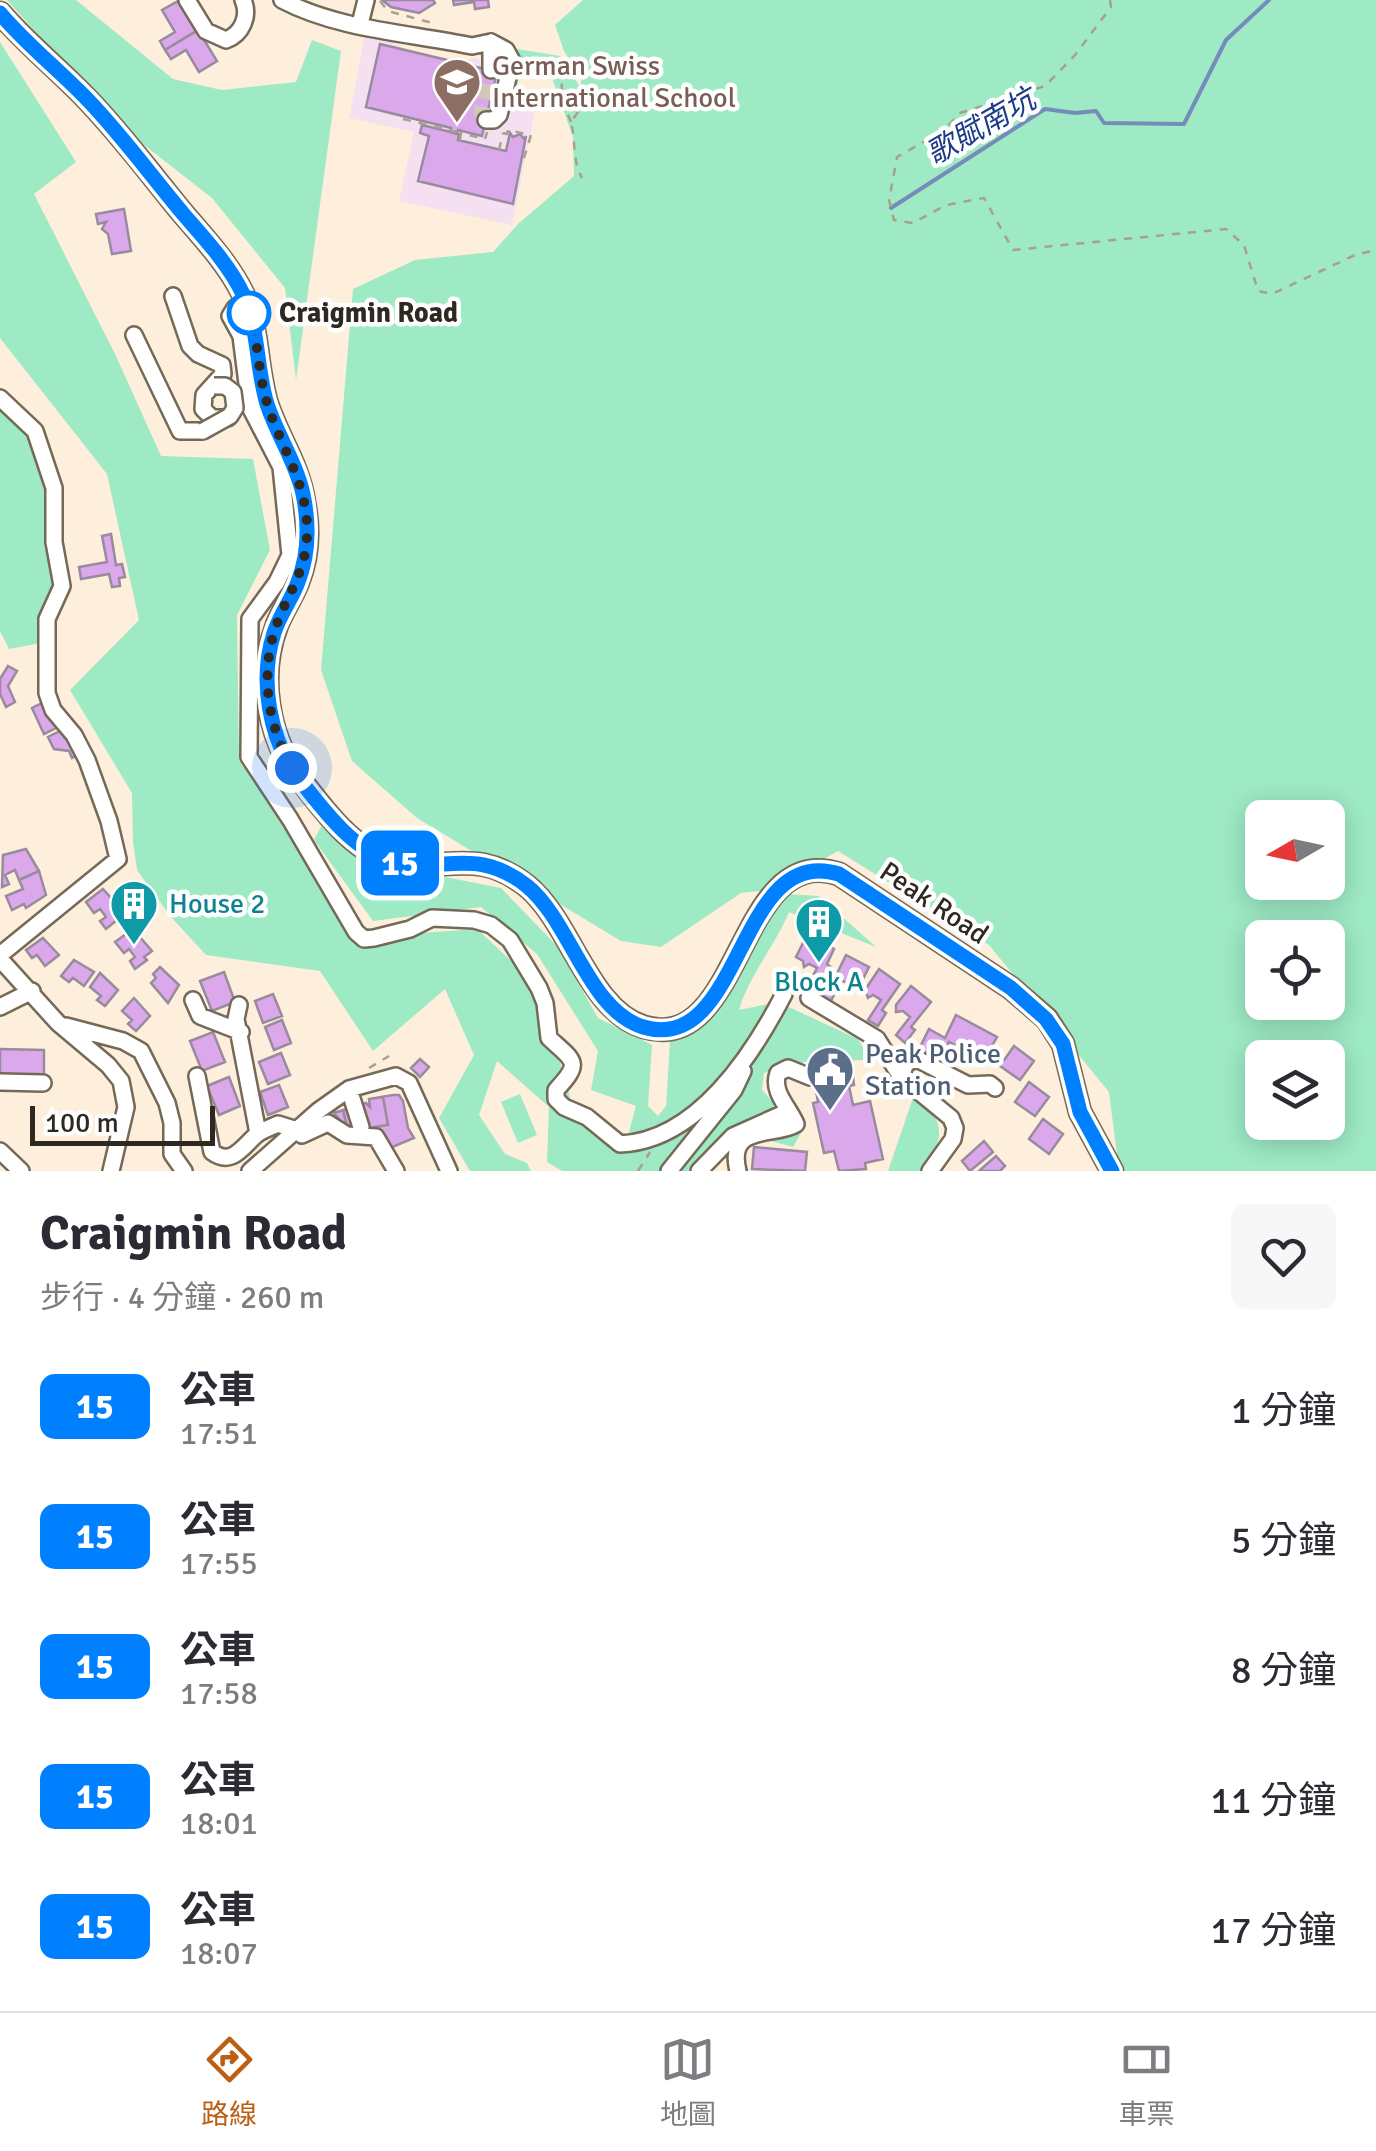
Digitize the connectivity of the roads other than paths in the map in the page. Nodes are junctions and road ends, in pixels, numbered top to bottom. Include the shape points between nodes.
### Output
1 (187, 0) edge
2 (243, 0) edge
3 (282, 0) edge
4 (366, 0) edge
5 (0, 13) edge
6 (360, 24) junction
7 (491, 42) junction
8 (491, 70) tunnel mouth
9 (487, 122) road end
10 (172, 296) dead end
11 (246, 301) junction
12 (134, 335) dead end
13 (214, 386) junction
14 (0, 398) edge
15 (250, 407) junction
16 (0, 957) edge
17 (32, 991) junction
18 (784, 994) dead end
19 (809, 998) dead end
20 (192, 1000) dead end
21 (239, 1005) dead end
22 (0, 1007) edge
23 (58, 1023) junction
24 (241, 1032) junction
25 (747, 1056) junction
26 (197, 1076) dead end
27 (901, 1076) junction
28 (810, 1078) dead end
29 (0, 1082) edge
30 (42, 1083) dead end
31 (996, 1088) dead end
32 (348, 1089) junction
33 (788, 1110) junction
34 (361, 1126) dead end
35 (297, 1130) junction
36 (258, 1133) junction
37 (281, 1144) junction
38 (0, 1151) edge
39 (952, 1165) dead end
40 (444, 1168) edge
41 (931, 1168) edge
42 (21, 1171) edge
43 (111, 1171) edge
44 (184, 1171) edge
45 (250, 1171) edge
46 (396, 1171) edge
47 (669, 1171) edge
48 (699, 1171) edge
49 (738, 1171) edge
50 (1112, 1171) edge

1 - 2 street via 206,30 226,40 244,22
3 - 6 street
4 - 6 street
5 - 11 main road, Peak Road via 103,117 214,250
6 - 7 street via 472,46
7 - 8 street
7 - 9 street via 512,61 511,95
10 - 13 street via 190,346 222,365
11 - 15 street via 230,316 241,336
11 - 50 main road, Peak Road via 260,378 297,471 307,527 300,576 269,653 270,712 292,768 350,837 392,861 474,862 510,874 545,906 611,1006 657,1030 702,1010 785,882 810,870 839,874 1011,988 1046,1019 1063,1044 1080,1112
12 - 13 street, bridge via 180,431 203,431 230,416 233,392
13 - 15 street via 202,399 212,418
14 - 16 street via 33,428 54,488 62,589 47,619 47,693 87,760 118,859
15 - 25 street via 281,467 290,556 250,619 249,757 356,932 371,939 435,918 479,921 503,934 541,992 549,1038 574,1064 556,1100 618,1144 643,1140 692,1116
16 - 17 street
17 - 22 street
17 - 23 street
18 - 25 street
19 - 27 street via 877,1039
20 - 24 street via 200,1016
21 - 24 street
23 - 43 street via 114,1070 126,1090
23 - 44 street via 141,1051 167,1103 172,1154
24 - 36 street
25 - 47 street via 737,1087
26 - 36 street via 216,1156 234,1156
27 - 31 street via 906,1063 918,1059 968,1086
27 - 41 street via 954,1122 953,1139
28 - 33 street via 785,1068 776,1076
29 - 30 street
32 - 34 street
32 - 35 street
32 - 40 street via 396,1076 410,1084
33 - 48 street via 733,1136
33 - 49 street via 794,1127 766,1129 742,1142
35 - 36 street via 278,1124
35 - 37 street
37 - 45 street
37 - 46 street via 334,1124 347,1135 376,1138
38 - 42 street
39 - 41 street

